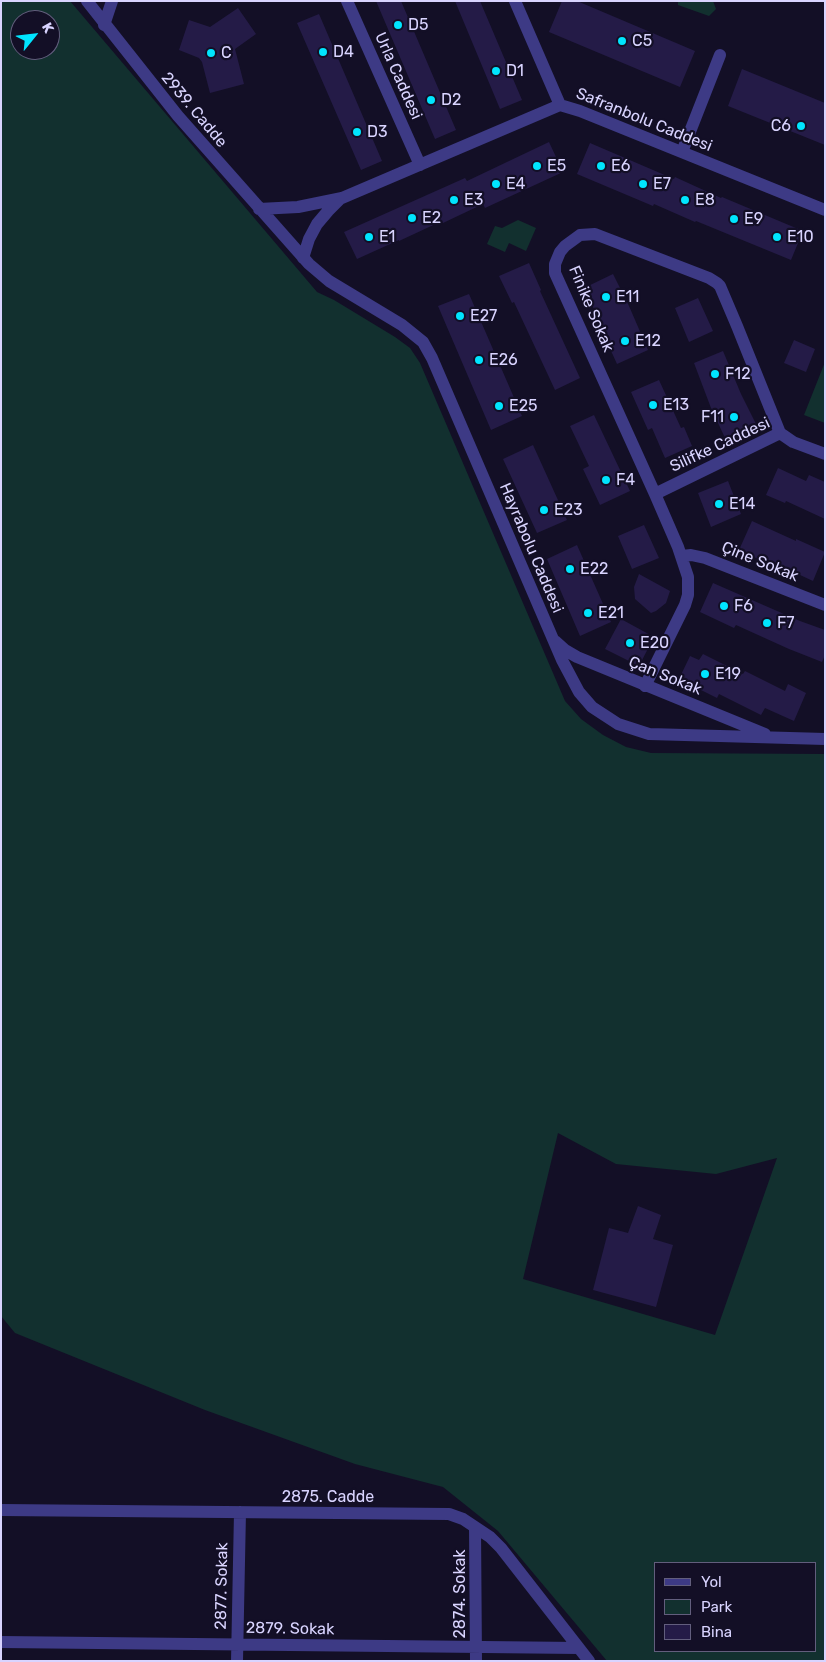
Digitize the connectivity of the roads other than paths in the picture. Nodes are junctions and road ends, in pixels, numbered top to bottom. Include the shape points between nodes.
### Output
1 (87, 1) edge
2 (112, 1) edge
3 (347, 1) edge
4 (515, 1) edge
5 (104, 24) junction
6 (720, 55) dead end
7 (560, 105) junction
8 (682, 152) junction
9 (420, 165) junction
10 (342, 198) junction
11 (259, 209) junction
12 (825, 210) edge
13 (282, 235) joint
14 (303, 258) junction
15 (780, 432) junction
16 (825, 454) edge
17 (655, 494) junction
18 (682, 556) junction
19 (825, 605) edge
20 (551, 635) junction
21 (645, 686) junction
22 (774, 737) junction
23 (825, 739) edge
24 (1, 1510) edge
25 (240, 1512) junction
26 (475, 1527) junction
27 (1, 1642) edge
28 (236, 1644) junction
29 (476, 1647) junction
30 (579, 1648) junction
31 (236, 1661) edge
32 (476, 1661) edge
33 (589, 1661) edge

1 - 5 street, 2939. Cadde
2 - 5 street
3 - 9 street, Urla Caddesi
4 - 7 street
5 - 11 street, 2939. Cadde
6 - 8 street
7 - 8 street, Safranbolu Caddesi
7 - 9 street, Safranbolu Caddesi
8 - 12 street, Safranbolu Caddesi
9 - 10 street, Safranbolu Caddesi
10 - 11 street, Safranbolu Caddesi via 303,206
10 - 14 street, Safranbolu Caddesi via 320,220
11 - 13 street, 2939. Cadde
13 - 14 street, Hayrabolu Caddesi
14 - 20 street, Hayrabolu Caddesi via 329,281 402,324 423,342
15 - 16 street, Silifke Caddesi via 793,442
15 - 17 street, Silifke Caddesi
15 - 17 street, Finike Sokak via 720,286 709,278 595,234 580,235 562,250 554,273
17 - 18 street, Finike Sokak
18 - 19 street, Çine Sokak via 705,558
18 - 21 street, Finike Sokak via 689,584 687,600
20 - 21 street, Çan Sokak via 562,648 577,657
20 - 22 street, Hayrabolu Caddesi via 579,692 599,713 618,724 659,735
21 - 22 street, Çan Sokak
22 - 23 street, Hayrabolu Caddesi
24 - 25 street, 2875. Cadde
25 - 26 street, 2875. Cadde via 449,1514
25 - 28 street, 2877. Sokak
26 - 29 street, 2874. Sokak
26 - 30 street, 2875. Cadde via 501,1548
27 - 28 street, 2879. Sokak
28 - 29 street, 2879. Sokak
28 - 31 street, 2877. Sokak
29 - 30 street, 2879. Sokak
29 - 32 street, 2874. Sokak
30 - 33 street, 2875. Cadde

